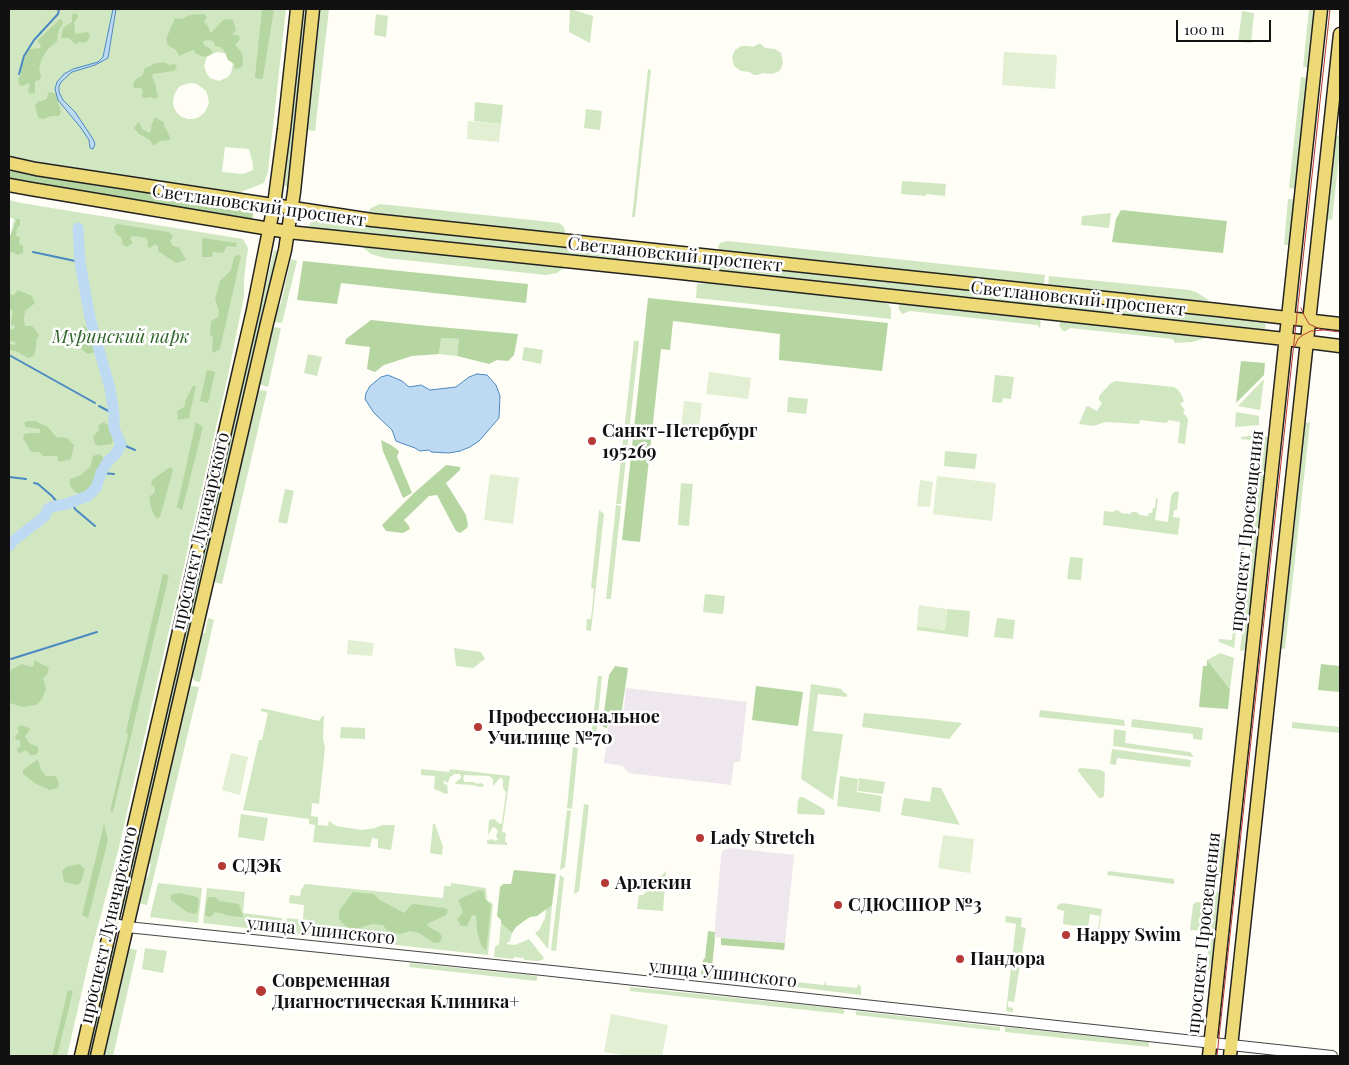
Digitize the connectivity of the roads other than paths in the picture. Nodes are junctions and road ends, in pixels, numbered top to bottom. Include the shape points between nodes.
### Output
1 (297, 9) edge
2 (313, 9) edge
3 (1321, 9) edge
4 (1340, 34) edge
5 (9, 163) edge
6 (9, 184) edge
7 (274, 206) junction
8 (292, 208) junction
9 (269, 229) junction
10 (288, 232) junction
11 (1287, 318) junction
12 (1309, 320) junction
13 (1340, 324) edge
14 (1285, 339) junction
15 (1307, 342) junction
16 (1340, 346) edge
17 (112, 923) junction
18 (127, 927) junction
19 (1210, 1043) junction
20 (1231, 1051) edge
21 (81, 1056) edge
22 (97, 1056) edge
23 (1209, 1056) edge
24 (1332, 1056) edge

1 - 7 main road, проспект Луначарского
2 - 8 main road, проспект Луначарского
3 - 11 main road, проспект Просвещения
4 - 12 main road
5 - 7 main road, Светлановский проспект
6 - 9 main road, Светлановский проспект
7 - 8 main road, Светлановский проспект
7 - 9 main road, проспект Луначарского
8 - 10 main road, проспект Луначарского
8 - 11 main road, Светлановский проспект via 372,220
9 - 10 main road, Светлановский проспект
9 - 17 main road, проспект Луначарского
10 - 14 main road, Светлановский проспект
10 - 18 main road, проспект Луначарского
11 - 12 main road, Светлановский проспект
11 - 14 main road, проспект Просвещения
12 - 13 main road, Светлановский проспект
12 - 15 main road
14 - 15 main road, Светлановский проспект
14 - 19 main road, проспект Просвещения
15 - 16 main road, Светлановский проспект
15 - 20 main road
17 - 18 street, улица Ушинского
17 - 21 main road, проспект Луначарского
18 - 19 street, улица Ушинского
18 - 22 main road, проспект Луначарского
19 - 20 street, улица Ушинского
19 - 23 main road, проспект Просвещения
20 - 24 street, улица Ушинского

